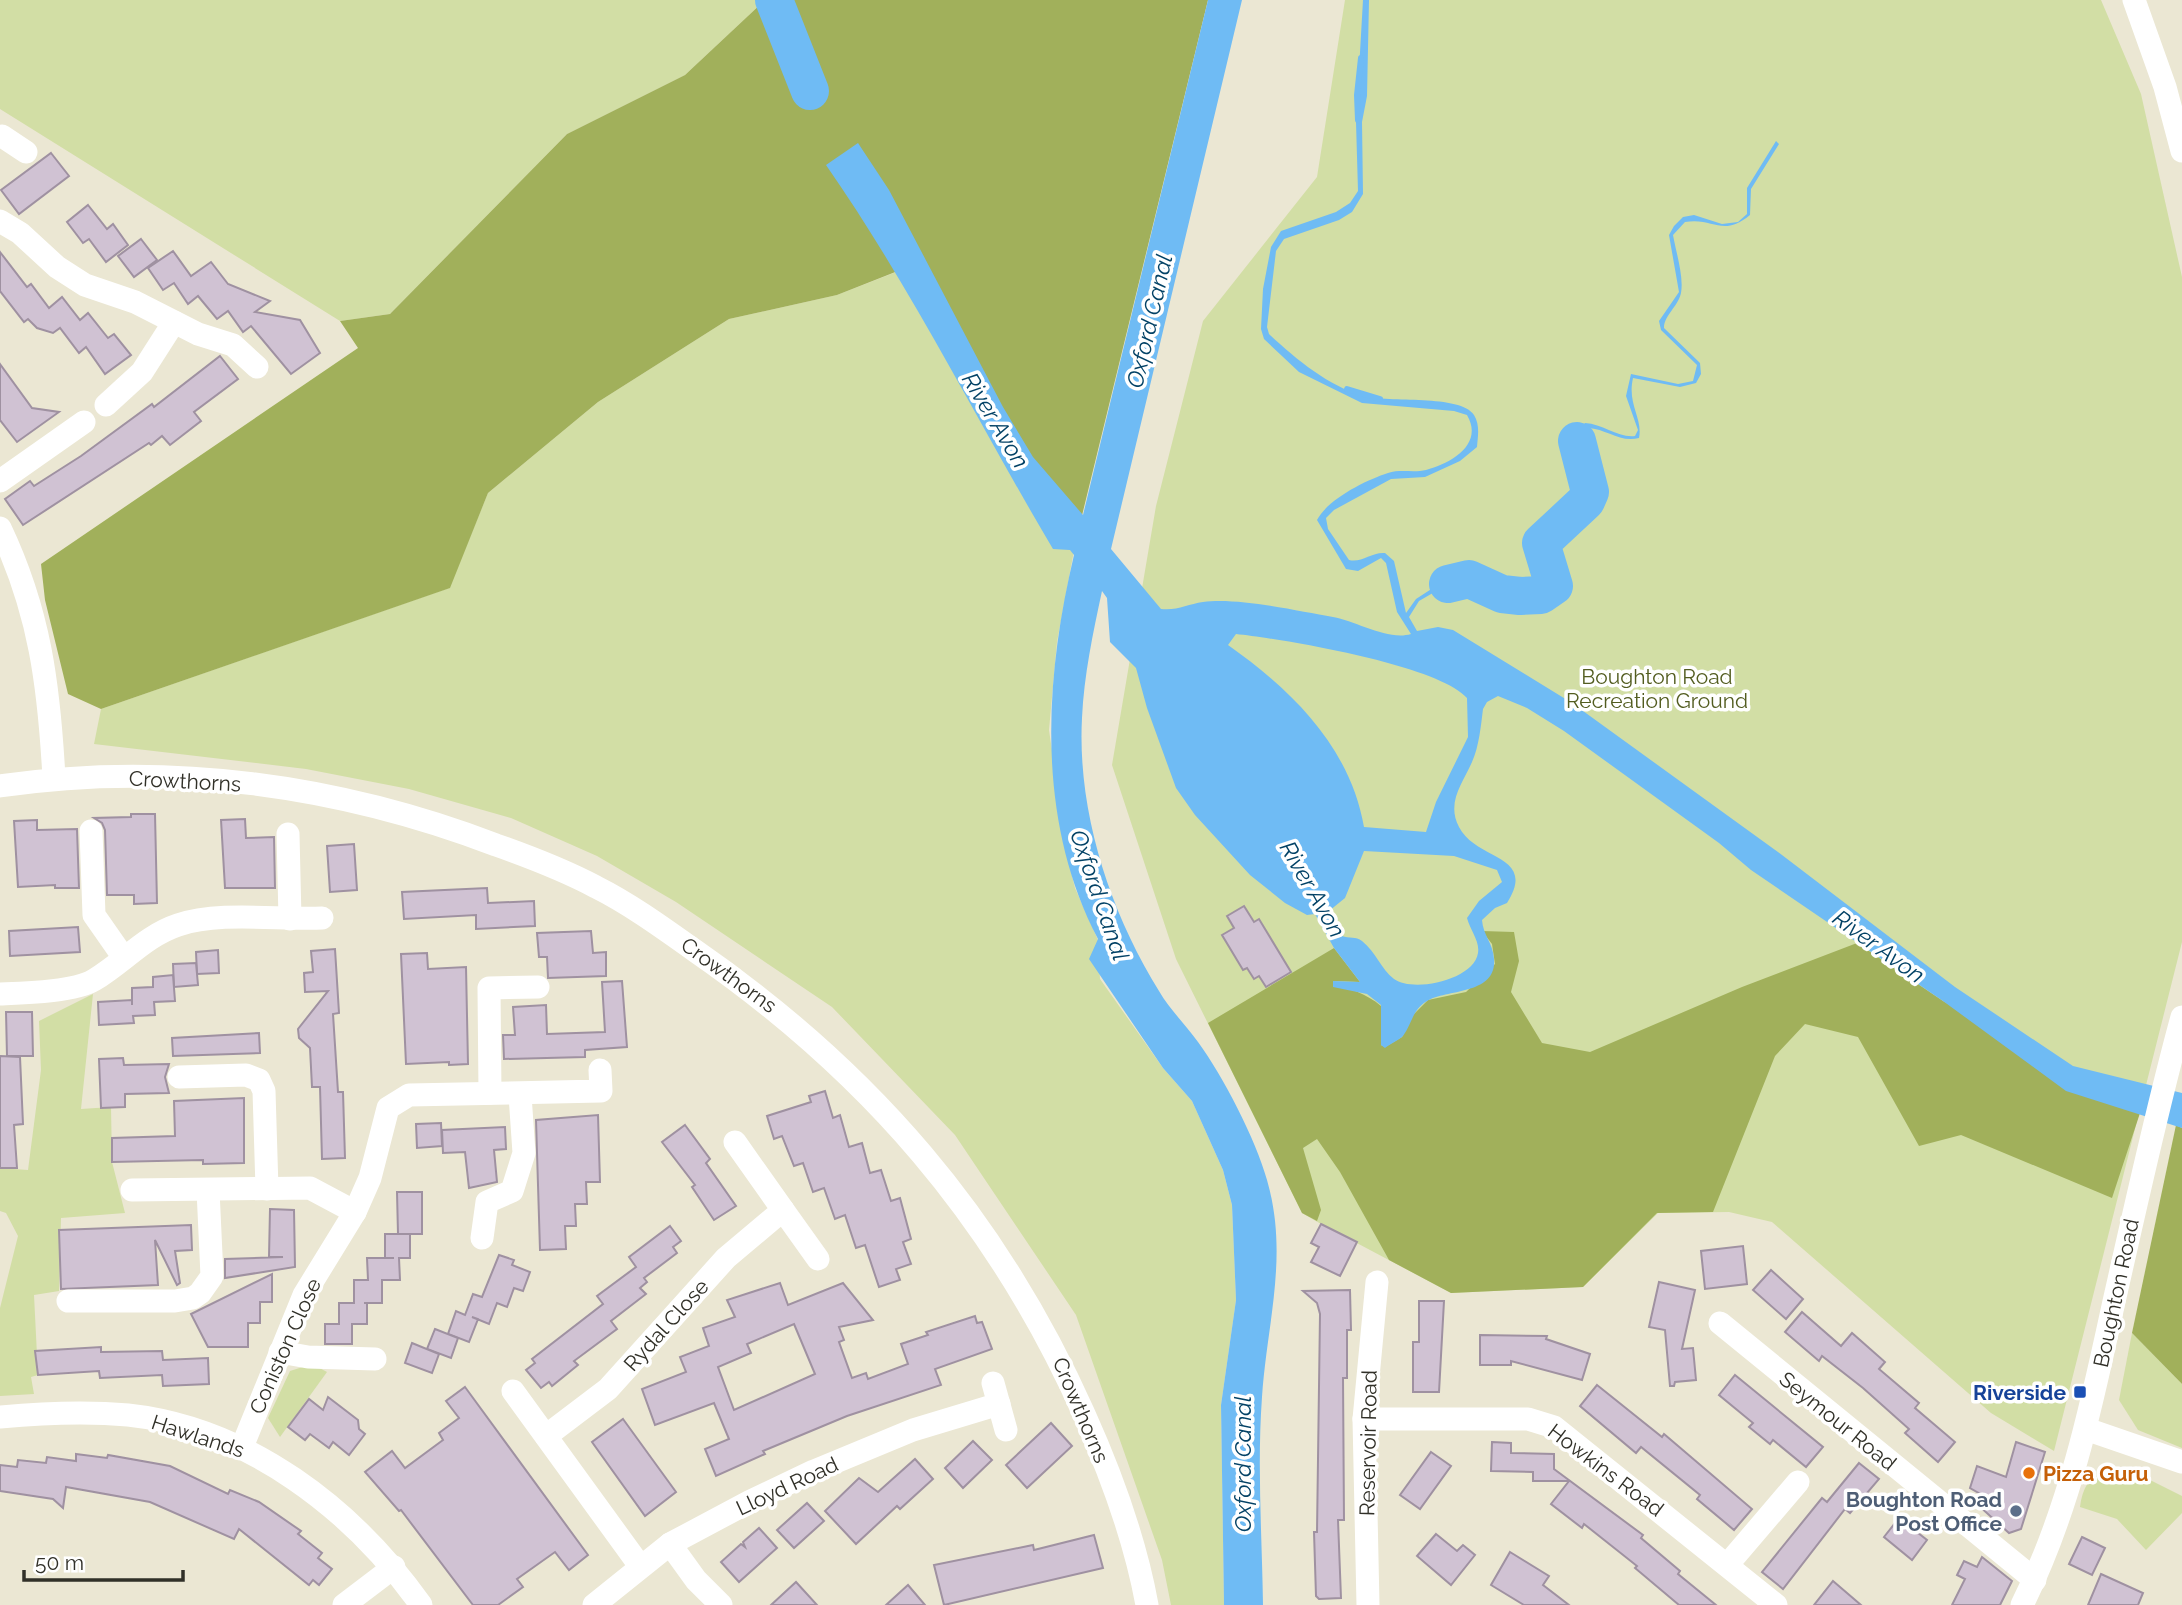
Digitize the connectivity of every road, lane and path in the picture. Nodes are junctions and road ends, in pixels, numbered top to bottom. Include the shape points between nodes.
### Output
1 (2134, 0) edge
2 (2173, 85) edge
3 (5, 132) edge
4 (2182, 151) edge
5 (26, 152) dead end
6 (0, 221) edge
7 (174, 322) junction
8 (257, 367) dead end
9 (106, 405) dead end
10 (84, 422) dead end
11 (0, 481) edge
12 (0, 528) edge
13 (54, 778) junction
14 (0, 786) edge
15 (91, 831) dead end
16 (288, 834) dead end
17 (322, 918) dead end
18 (290, 919) junction
19 (124, 958) junction
20 (538, 987) dead end
21 (0, 994) edge
22 (2182, 1017) edge
23 (600, 1070) dead end
24 (179, 1077) dead end
25 (490, 1093) junction
26 (520, 1095) junction
27 (735, 1142) dead end
28 (208, 1189) junction
29 (267, 1189) junction
30 (132, 1190) dead end
31 (783, 1210) junction
32 (355, 1212) junction
33 (482, 1238) dead end
34 (818, 1259) dead end
35 (1377, 1282) dead end
36 (68, 1301) dead end
37 (1720, 1323) dead end
38 (280, 1352) junction
39 (375, 1359) dead end
40 (513, 1391) dead end
41 (0, 1417) edge
42 (1364, 1419) junction
43 (2086, 1429) junction
44 (1006, 1430) dead end
45 (546, 1436) junction
46 (242, 1447) junction
47 (2182, 1462) edge
48 (1798, 1482) dead end
49 (670, 1544) junction
50 (1728, 1564) junction
51 (640, 1566) junction
52 (394, 1567) junction
53 (2035, 1580) junction
54 (344, 1605) edge
55 (421, 1605) edge
56 (594, 1605) edge
57 (721, 1605) edge
58 (1147, 1605) edge
59 (1368, 1605) edge
60 (1776, 1605) edge
61 (2022, 1605) edge

1 - 2 street
2 - 4 street
3 - 5 street
6 - 7 street via 85,285
7 - 8 street via 233,345
7 - 9 street via 142,372
10 - 11 street
12 - 13 street via 22,575 39,639 50,703
13 - 14 street, Crowthorns
13 - 58 street, Crowthorns via 194,777 308,791 453,828 554,866 598,888 774,1006 895,1122 949,1186 1006,1266 1054,1347 1102,1455 1140,1567
15 - 19 street via 94,915
16 - 18 street
17 - 18 street
18 - 19 street via 208,919 181,924 154,934
19 - 21 street via 80,986
20 - 25 street via 489,988
22 - 43 street, Boughton Road
23 - 26 street, Coniston Close via 601,1091
24 - 29 street via 246,1075 259,1080 264,1091
25 - 26 street, Coniston Close
25 - 32 street, Coniston Close via 409,1095 388,1108 370,1178
26 - 33 street via 524,1153 512,1191 487,1202
27 - 31 street
28 - 29 street
28 - 30 street
28 - 36 street via 212,1276 200,1293 174,1301
29 - 32 street via 310,1188
31 - 34 street
31 - 45 street, Rydal Close via 726,1258 608,1389
32 - 38 street, Coniston Close via 304,1295
35 - 42 street, Reservoir Road
37 - 53 street, Seymour Road via 1732,1348
38 - 39 street
38 - 46 street, Coniston Close
40 - 45 street
41 - 46 street, Hawlands via 70,1411 130,1416 173,1424
42 - 50 street, Howkins Road via 1543,1422
42 - 59 street, Reservoir Road
43 - 47 street
43 - 53 street, Boughton Road
44 - 49 street, Lloyd Road via 996,1394 814,1471
45 - 51 street
46 - 52 street, Hawlands via 323,1501
48 - 50 street
49 - 51 street, Lloyd Road
49 - 57 street
50 - 60 street, Howkins Road
51 - 56 street, Lloyd Road
52 - 54 street
52 - 55 street, Hawlands
53 - 61 street, Boughton Road

